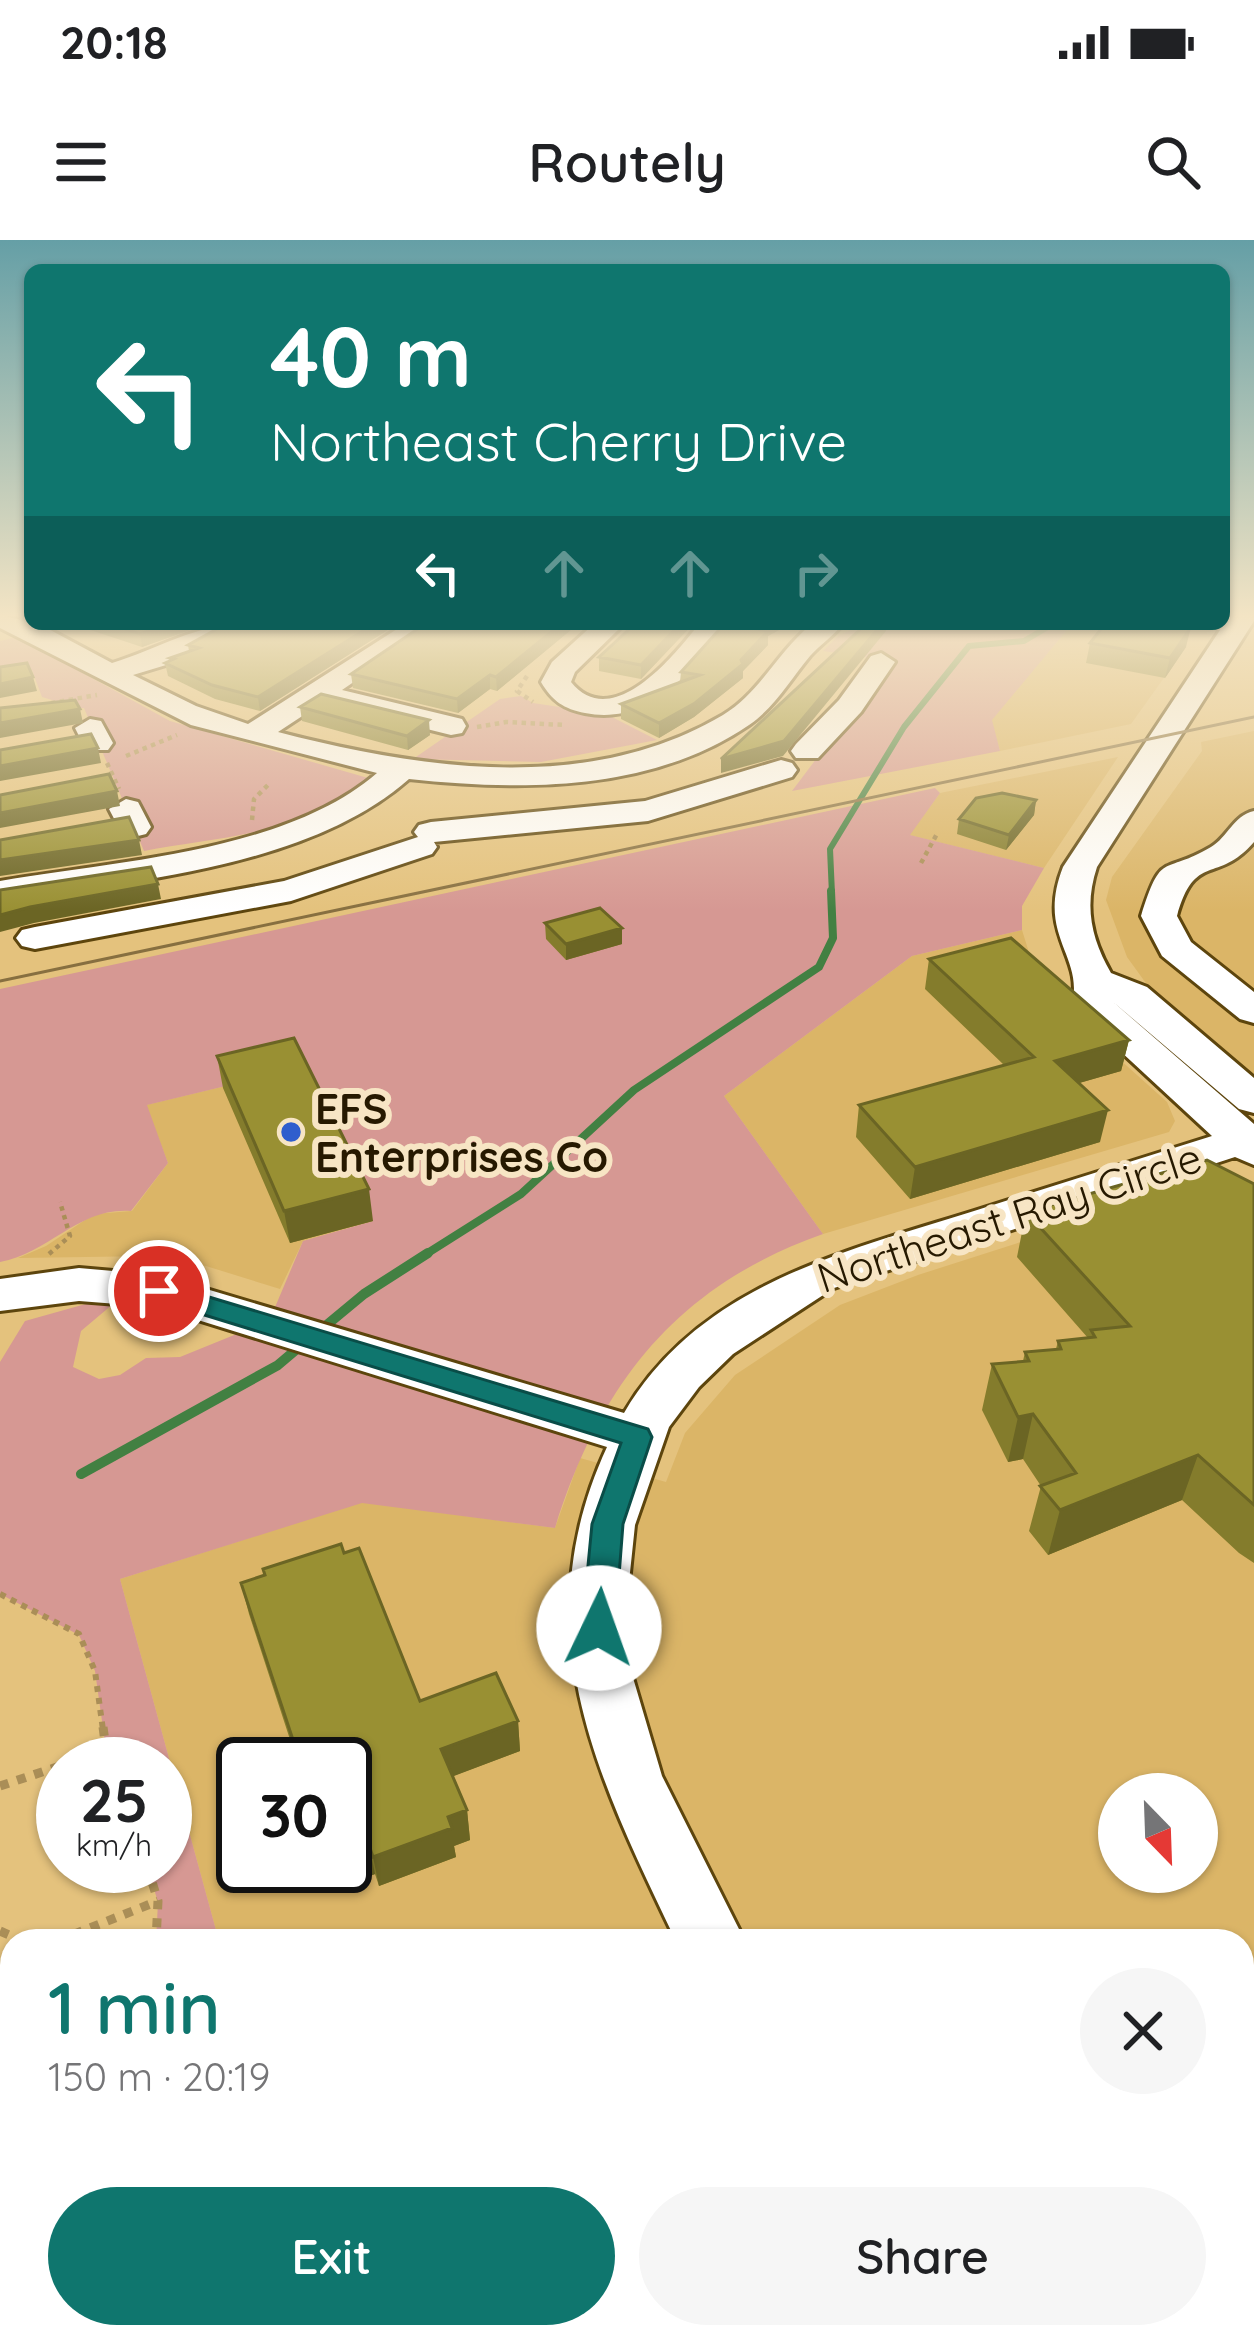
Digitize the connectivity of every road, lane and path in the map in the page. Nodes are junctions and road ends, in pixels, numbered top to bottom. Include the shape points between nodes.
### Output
1 (189, 713) edge
2 (286, 713) edge
3 (401, 713) edge
4 (744, 713) edge
5 (841, 713) edge
6 (1181, 713) edge
7 (579, 722) dead end
8 (459, 728) joint
9 (192, 729) dead end
10 (252, 735) junction
11 (101, 742) junction
12 (134, 752) junction
13 (401, 769) junction
14 (587, 771) junction
15 (268, 784) dead end
16 (127, 811) joint
17 (613, 814) junction
18 (1254, 821) edge
19 (86, 827) edge
20 (938, 832) dead end
21 (240, 839) junction
22 (921, 863) dead end
23 (0, 892) edge
24 (251, 895) junction
25 (35, 938) dead end
26 (1254, 1011) edge
27 (1251, 1132) edge
28 (60, 1202) dead end
29 (41, 1260) dead end
30 (0, 1295) edge
31 (638, 1437) junction
32 (0, 1594) edge
33 (103, 1737) edge
34 (36, 1774) edge
35 (0, 1786) edge
36 (155, 1893) edge
37 (158, 1901) junction
38 (87, 1929) edge
39 (157, 1929) edge
40 (706, 1929) edge

1 - 10 street
2 - 10 street
3 - 8 street
4 - 14 street via 702,739
5 - 17 street via 794,760 648,811
6 - 27 street via 1074,881 1072,926 1097,981 1092,1004
7 - 8 path
9 - 12 path
10 - 13 street
11 - 12 path
11 - 12 path
11 - 16 path
13 - 14 street via 486,777
13 - 21 street via 340,817
14 - 17 street
15 - 21 path
16 - 19 street
17 - 24 street via 426,840 291,890
18 - 26 street via 1225,854 1181,868 1159,916 1175,948
20 - 22 path
21 - 23 street
21 - 24 street
24 - 25 street
27 - 31 street, Northeast Ray Circle via 817,1277 712,1345 668,1389
28 - 29 path via 70,1236
30 - 31 street via 103,1282 229,1310
31 - 40 street, Northeast Ray Circle via 607,1524 602,1672 634,1778
32 - 33 path via 79,1634 95,1671
34 - 35 path
36 - 37 path
37 - 38 path
37 - 39 path

